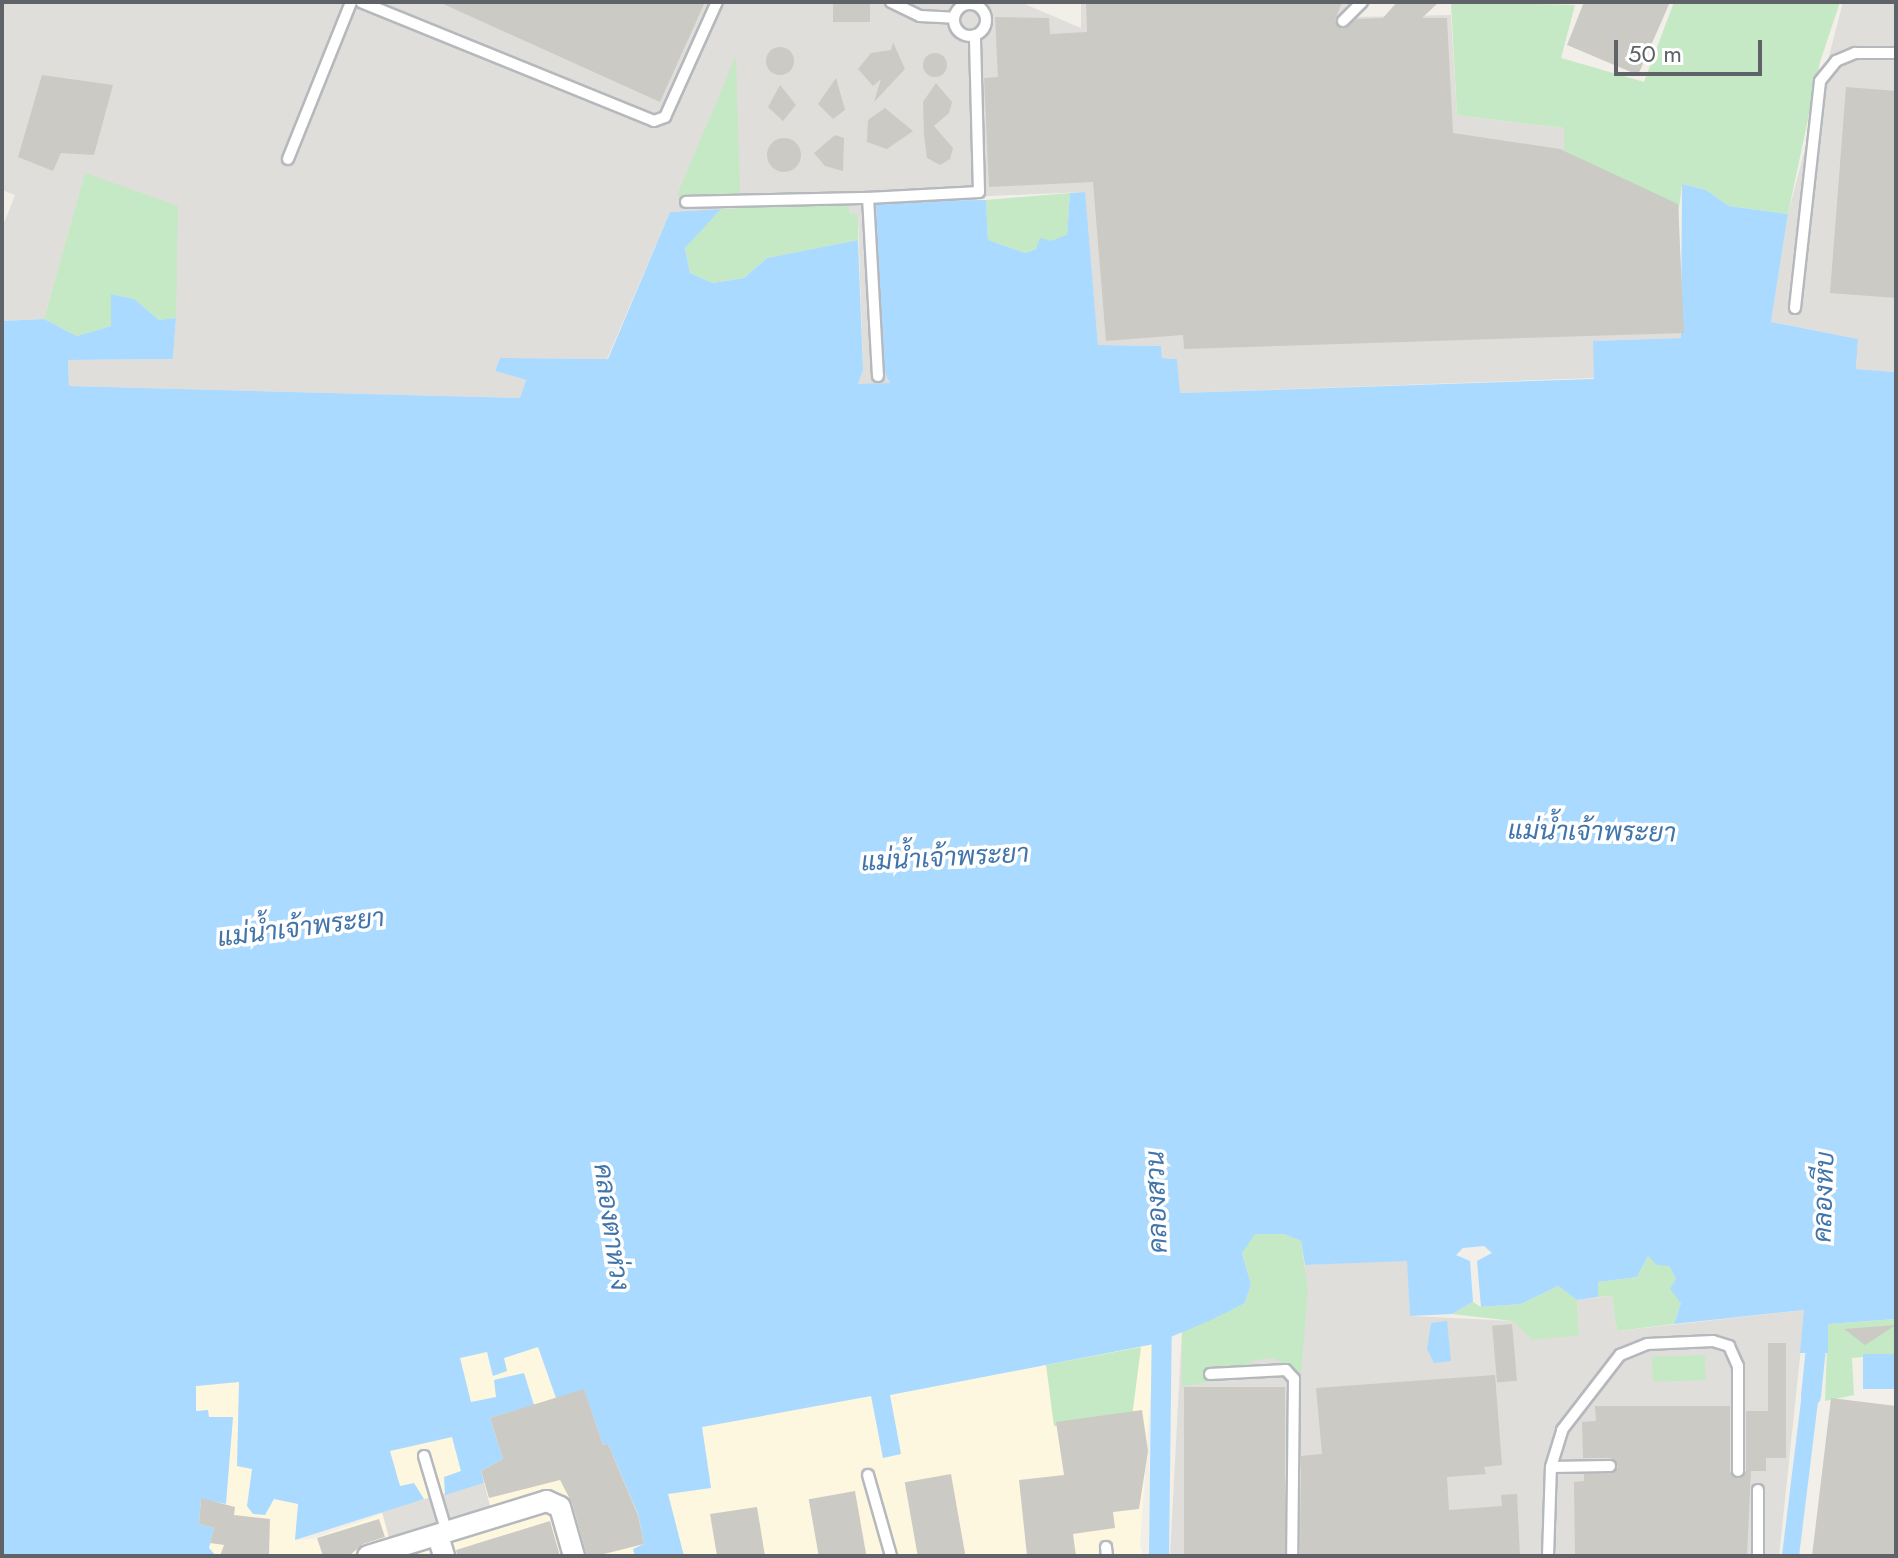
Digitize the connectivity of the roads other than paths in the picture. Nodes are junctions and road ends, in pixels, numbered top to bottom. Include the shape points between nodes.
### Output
1 (351, 2) edge
2 (361, 2) edge
3 (717, 2) edge
4 (891, 2) edge
5 (1362, 2) edge
6 (984, 6) edge
7 (954, 18) junction
8 (1343, 21) dead end
9 (975, 35) junction
10 (1896, 53) edge
11 (288, 159) dead end
12 (868, 198) junction
13 (686, 202) dead end
14 (1795, 308) dead end
15 (878, 376) dead end
16 (1210, 1374) dead end
17 (424, 1456) dead end
18 (1610, 1466) dead end
19 (1551, 1467) junction
20 (1738, 1471) dead end
21 (868, 1475) dead end
22 (1758, 1490) dead end
23 (443, 1534) junction
24 (368, 1556) edge
25 (444, 1556) edge
26 (574, 1556) edge
27 (891, 1556) edge
28 (1292, 1556) edge
29 (1548, 1556) edge
30 (1758, 1556) edge

1 - 11 lane
2 - 3 lane via 654,121 665,117
4 - 7 lane via 920,16
5 - 8 lane
6 - 7 lane via 963,5
6 - 9 lane via 986,24
7 - 9 lane via 960,32
9 - 12 lane via 979,192
10 - 14 lane via 1855,53 1836,61 1820,81
12 - 13 lane
12 - 15 lane
16 - 28 lane via 1286,1370 1294,1379
17 - 23 lane
18 - 19 lane
19 - 20 lane via 1562,1430 1620,1355 1647,1344 1713,1341 1729,1346 1738,1366
19 - 29 lane
21 - 27 lane
22 - 30 lane
23 - 24 street
23 - 25 street
23 - 26 street via 547,1501 560,1507

